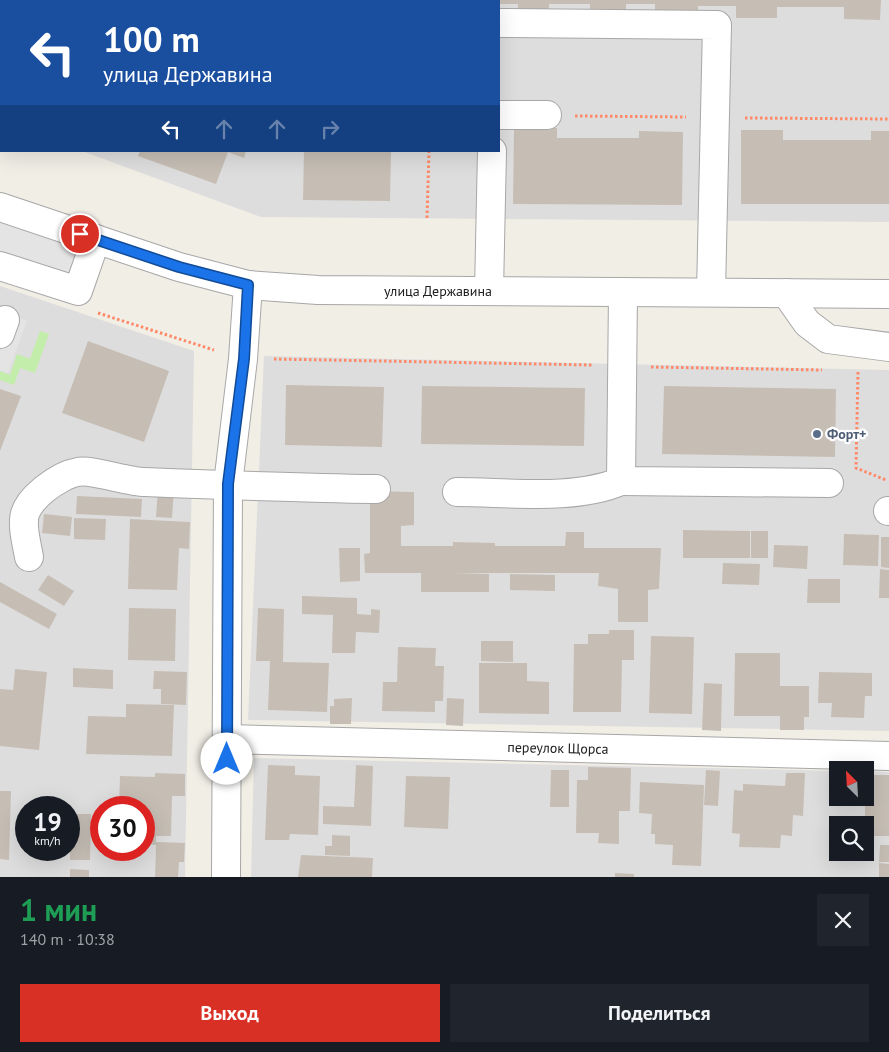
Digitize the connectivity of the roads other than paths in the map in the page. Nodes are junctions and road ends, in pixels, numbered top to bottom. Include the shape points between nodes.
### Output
1 (500, 23) edge
2 (500, 115) edge
3 (547, 115) road end
4 (492, 152) edge
5 (0, 206) edge
6 (96, 239) junction
7 (0, 266) edge
8 (248, 285) junction
9 (489, 291) junction
10 (623, 292) junction
11 (711, 292) junction
12 (786, 293) junction
13 (889, 294) edge
14 (889, 347) edge
15 (621, 481) junction
16 (828, 483) dead end
17 (228, 484) junction
18 (376, 489) dead end
19 (457, 492) dead end
20 (29, 557) dead end
21 (227, 740) junction
22 (889, 756) edge
23 (226, 877) edge

1 - 11 street via 717,25
2 - 3 street
4 - 9 street
5 - 6 street, улица Державина
6 - 7 street via 78,291
6 - 8 street, улица Державина via 179,267
8 - 9 street, улица Державина via 318,290
8 - 17 street via 244,359
9 - 10 street, улица Державина
10 - 11 street, улица Державина
10 - 15 street
11 - 12 street, улица Державина
12 - 13 street, улица Державина
12 - 14 street via 807,323 828,339
15 - 16 street
15 - 19 street via 580,493
17 - 18 street via 265,488
17 - 20 street via 142,482 78,472 51,484 31,501 24,518
17 - 21 street
21 - 22 street, переулок Щорса
21 - 23 street

